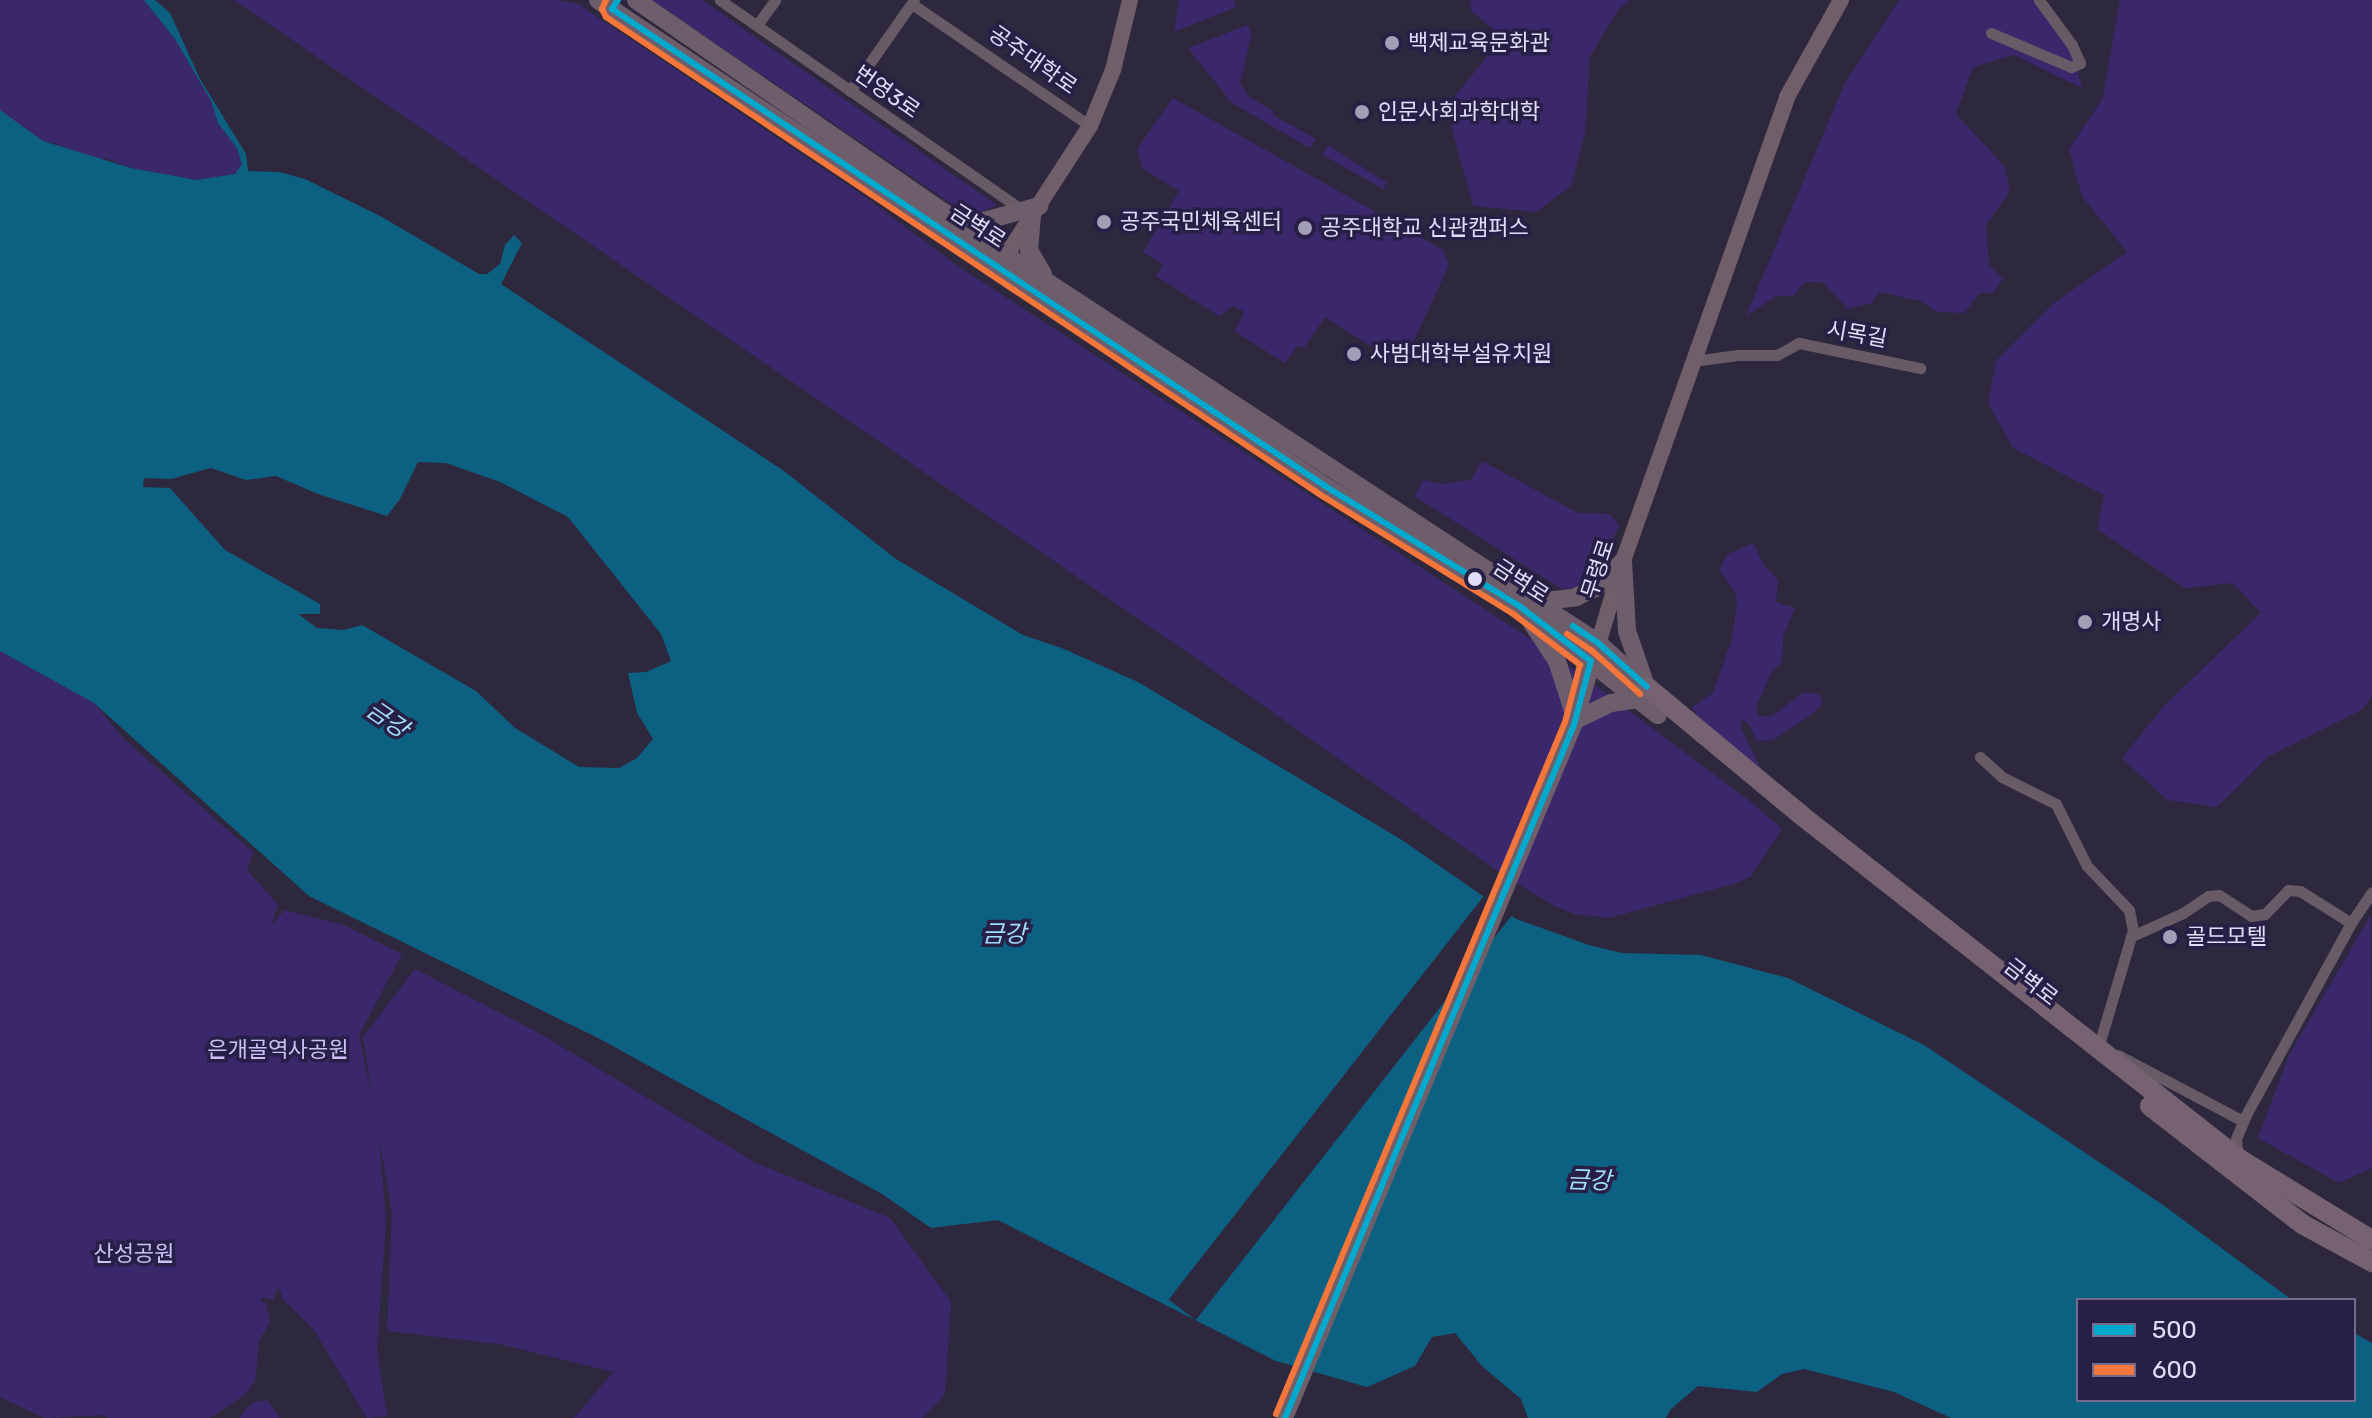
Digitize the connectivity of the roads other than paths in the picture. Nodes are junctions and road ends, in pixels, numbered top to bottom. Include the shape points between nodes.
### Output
1 (636, 0) edge
2 (720, 0) edge
3 (775, 0) edge
4 (1130, 0) edge
5 (1841, 0) edge
6 (2039, 0) edge
7 (913, 2) edge
8 (609, 3) edge
9 (757, 25) junction
10 (1991, 33) dead end
11 (850, 91) junction
12 (1090, 126) junction
13 (1032, 211) junction
14 (965, 226) junction
15 (1002, 261) junction
16 (1053, 285) junction
17 (1693, 361) junction
18 (1920, 368) dead end
19 (1623, 561) junction
20 (1538, 602) junction
21 (1518, 605) junction
22 (1597, 642) junction
23 (1591, 661) junction
24 (1643, 693) junction
25 (1658, 715) joint
26 (1575, 723) junction
27 (1980, 757) dead end
28 (2372, 892) edge
29 (2351, 923) junction
30 (2132, 936) junction
31 (2098, 1048) junction
32 (2243, 1121) junction
33 (2238, 1158) junction
34 (2372, 1240) edge
35 (2372, 1262) edge
36 (1285, 1418) edge

1 - 14 main road, 금벽로
2 - 9 street, 번영3로
3 - 9 street
4 - 12 main road, 공주대학로 via 1113,70
5 - 17 main road, 무령로 via 1787,97
6 - 10 street via 2080,63 2071,67
7 - 11 street, 공주대학로
7 - 12 street, 공주대학로
8 - 15 main road, 금벽로
9 - 11 street, 번영3로
11 - 13 street, 번영3로
12 - 13 main road, 공주대학로
13 - 14 main road
13 - 15 main road, 공주대학로
13 - 16 main road via 1029,250
14 - 15 main road, 금벽로
15 - 16 main road, 금벽로
15 - 21 main road, 금벽로 via 1395,532
16 - 20 main road, 금벽로
17 - 18 street, 시목길 via 1777,355 1799,343
17 - 19 main road, 무령로
19 - 20 main road via 1597,587 1576,597
19 - 22 main road, 무령로
19 - 24 main road via 1627,631
20 - 22 main road, 금벽로
21 - 23 main road, 금벽로
21 - 26 main road via 1557,661
22 - 23 main road, 무령로
22 - 24 main road, 금벽로
23 - 24 main road, 금벽로
23 - 26 main road, 무령로
24 - 25 main road, 금벽로
24 - 26 main road
24 - 31 highway, 금벽로
25 - 35 highway, 금벽로 via 2230,1169 2302,1224
26 - 36 main road, 무령로
27 - 30 street via 2002,777 2056,804 2087,866 2129,910
28 - 29 street
29 - 30 street via 2300,891 2288,890 2265,914 2251,916 2219,895 2208,896
29 - 32 street
30 - 31 street
31 - 32 street
31 - 33 highway, 금벽로
32 - 33 street via 2236,1139
33 - 34 highway, 금벽로

